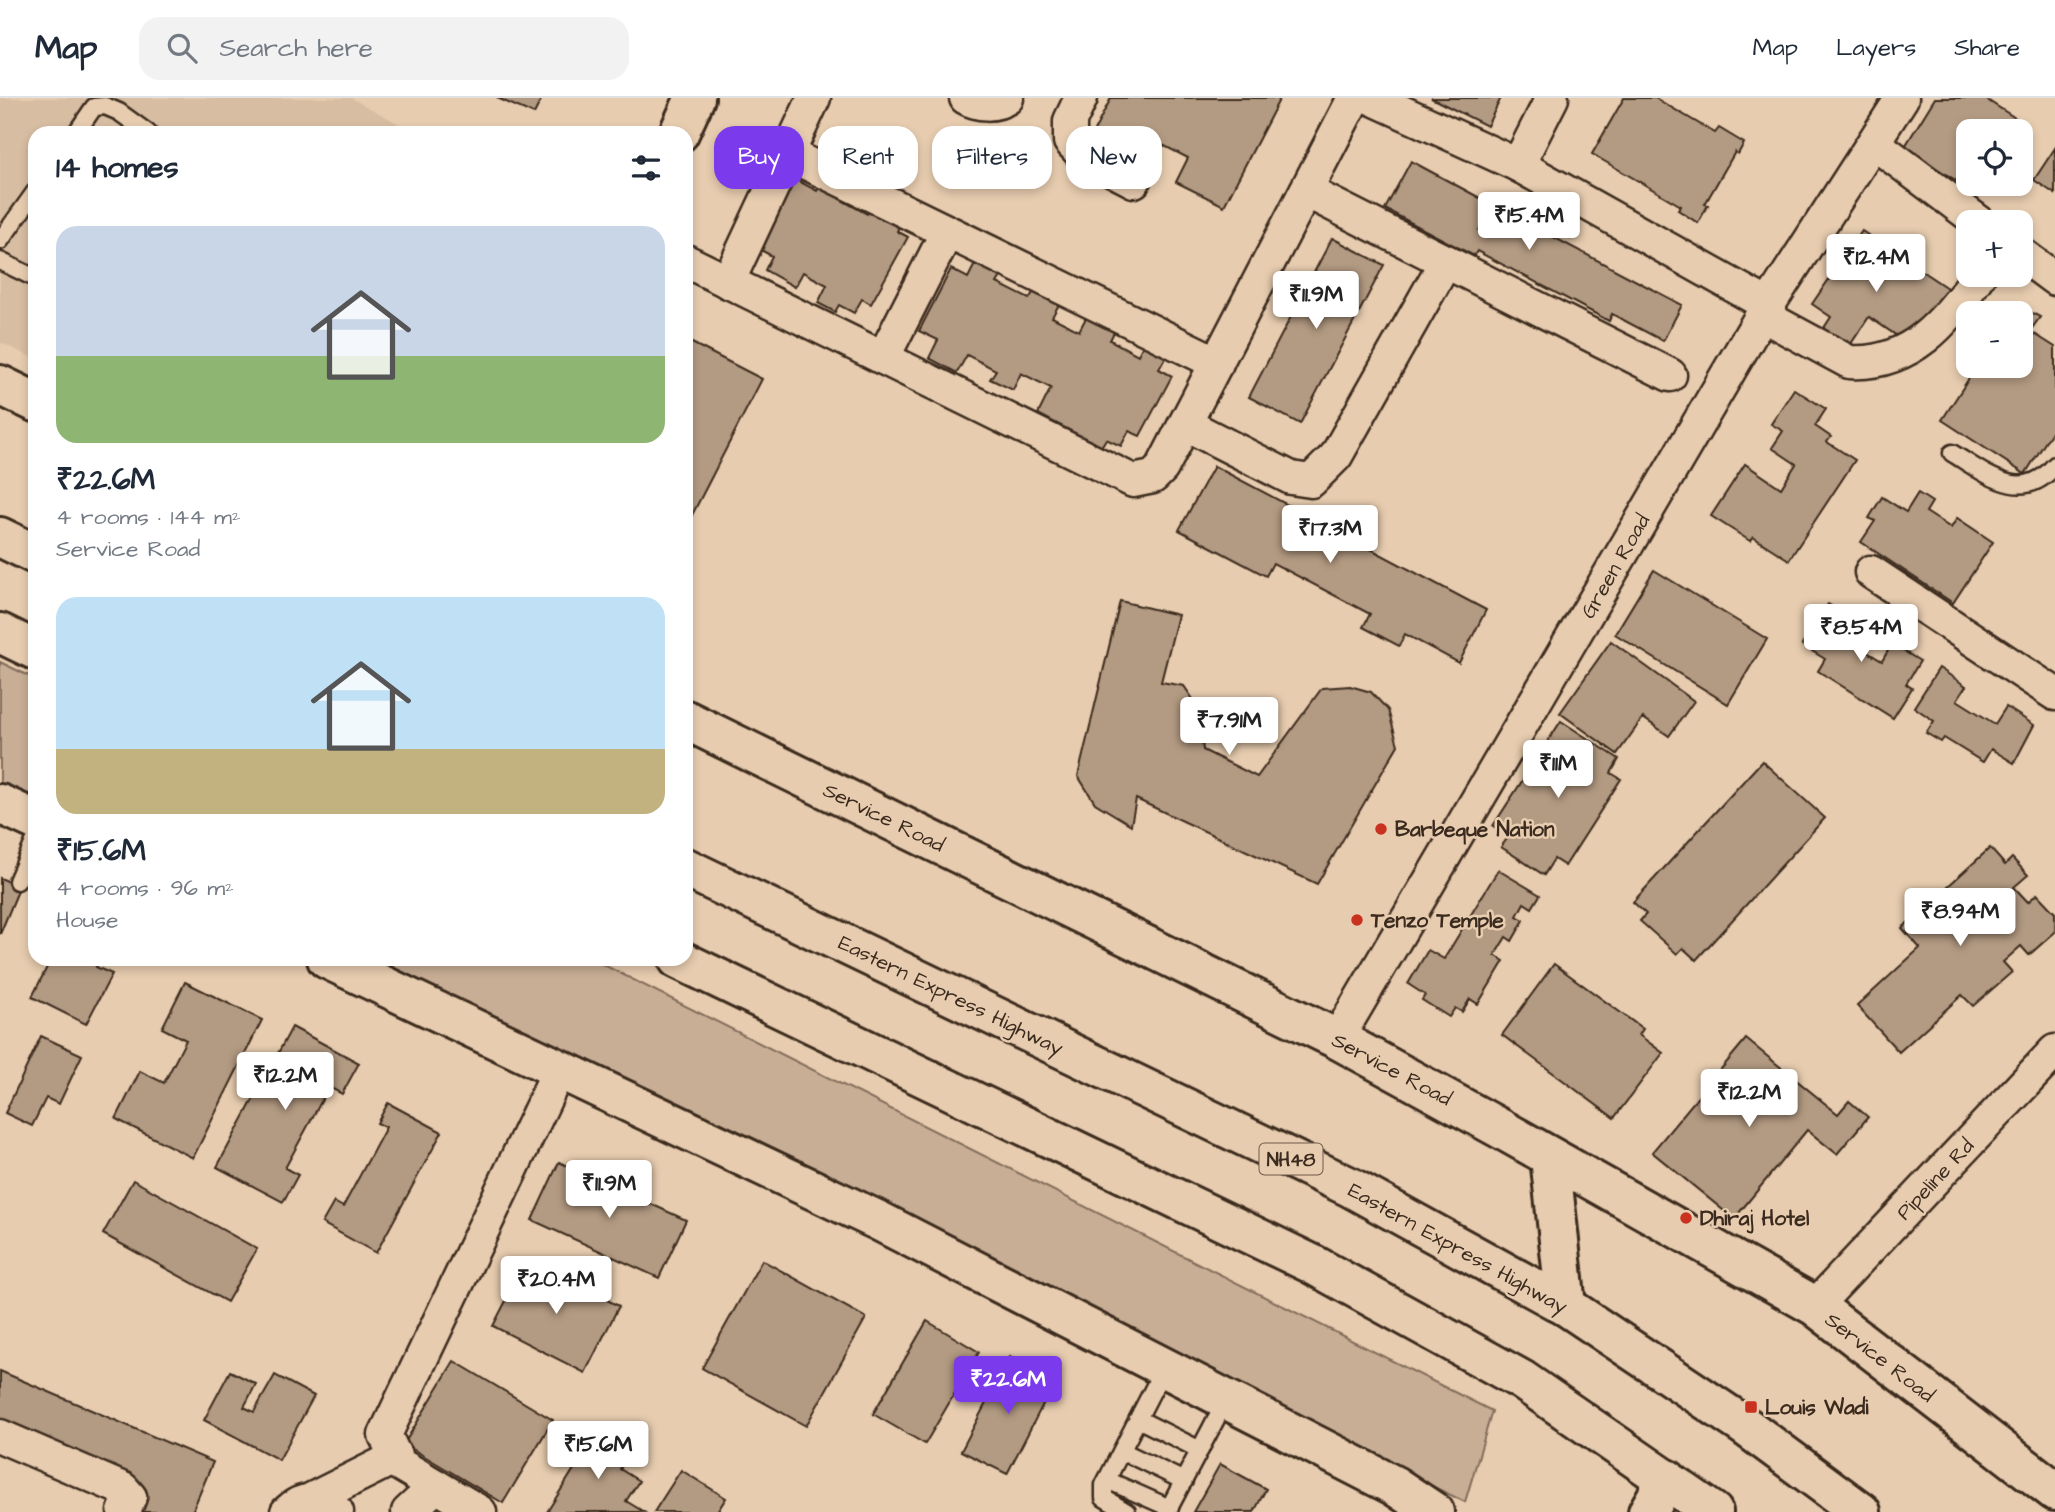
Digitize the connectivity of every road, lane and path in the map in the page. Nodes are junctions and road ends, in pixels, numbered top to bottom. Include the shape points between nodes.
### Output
1 (695, 98) edge
2 (814, 98) edge
3 (966, 98) edge
4 (1007, 98) edge
5 (1081, 98) edge
6 (1354, 98) edge
7 (1371, 98) edge
8 (1552, 98) edge
9 (1902, 98) edge
10 (81, 126) edge
11 (137, 126) edge
12 (682, 126) edge
13 (801, 126) edge
14 (1070, 126) edge
15 (1874, 143) junction
16 (804, 163) edge
17 (1518, 165) junction
18 (772, 189) edge
19 (1306, 191) junction
20 (28, 202) edge
21 (1963, 210) edge
22 (947, 232) junction
23 (0, 241) edge
24 (0, 261) edge
25 (1446, 261) junction
26 (2033, 263) edge
27 (693, 264) edge
28 (28, 275) edge
29 (2055, 279) edge
30 (728, 282) junction
31 (1971, 287) edge
32 (1765, 310) junction
33 (883, 358) junction
34 (1217, 363) junction
35 (1670, 374) dead end
36 (0, 385) edge
37 (28, 399) edge
38 (1185, 424) junction
39 (1952, 453) dead end
40 (2055, 465) edge
41 (0, 537) edge
42 (28, 551) edge
43 (1871, 572) dead end
44 (0, 633) edge
45 (28, 647) edge
46 (2055, 694) edge
47 (693, 723) edge
48 (0, 804) edge
49 (28, 817) edge
50 (28, 856) edge
51 (693, 871) edge
52 (17, 881) dead end
53 (342, 966) edge
54 (693, 966) edge
55 (1338, 1039) junction
56 (2055, 1051) edge
57 (559, 1070) junction
58 (1550, 1157) junction
59 (1566, 1306) junction
60 (1815, 1306) junction
61 (1164, 1368) junction
62 (1226, 1399) junction
63 (1138, 1419) junction
64 (0, 1436) edge
65 (1200, 1450) junction
66 (1122, 1451) junction
67 (396, 1457) junction
68 (1667, 1479) junction
69 (1107, 1480) junction
70 (1184, 1481) junction
71 (436, 1486) junction
72 (2055, 1491) edge
73 (312, 1508) edge
74 (1169, 1510) edge
75 (124, 1512) edge
76 (408, 1512) edge
77 (480, 1512) edge
78 (1127, 1512) edge
79 (1434, 1512) edge
80 (1648, 1512) edge
81 (1713, 1512) edge
82 (1861, 1512) edge

1 - 12 main road
2 - 13 street
3 - 4 street via 975,103
5 - 14 street
6 - 19 street
7 - 17 street
8 - 17 street
9 - 15 street, Green Road
10 - 11 lane via 94,107 105,106
15 - 21 street
15 - 32 street, Green Road
16 - 22 street
17 - 32 street
18 - 30 street
19 - 25 street
19 - 34 street
20 - 23 lane
22 - 33 street
22 - 34 street
24 - 28 lane
25 - 35 street
25 - 38 street via 1336,456 1311,481 1291,478
26 - 29 street
27 - 30 street
30 - 33 street
31 - 32 street via 1924,341 1909,351 1865,363 1849,362
32 - 55 street, Green Road
33 - 38 street via 1133,481 1153,477 1162,468
34 - 38 street
36 - 37 main road
39 - 40 lane via 2004,484 2046,476
41 - 42 main road
43 - 46 street
44 - 45 main road
47 - 55 main road, Service Road
48 - 49 main road
50 - 52 lane
51 - 59 main road, Eastern Express Highway / NH48 via 1350,1187
53 - 57 main road
54 - 68 main road via 1312,1264 1522,1380
55 - 58 main road, Service Road
56 - 60 street, Pipeline Rd
57 - 61 main road via 879,1222
57 - 67 street via 385,1435
58 - 59 main road
58 - 60 main road, Service Road
59 - 82 main road, Eastern Express Highway / NH48 via 1745,1426
60 - 72 main road, Service Road
61 - 62 main road
61 - 63 lane
62 - 65 lane
62 - 79 main road via 1395,1486
63 - 65 lane
63 - 66 lane
64 - 75 street via 123,1489 130,1497
65 - 70 lane
66 - 69 lane
66 - 70 lane
67 - 71 street via 399,1464
67 - 73 street
68 - 80 main road
68 - 81 main road
69 - 74 lane
69 - 78 lane via 1104,1498
70 - 74 lane
71 - 76 street
71 - 77 street

